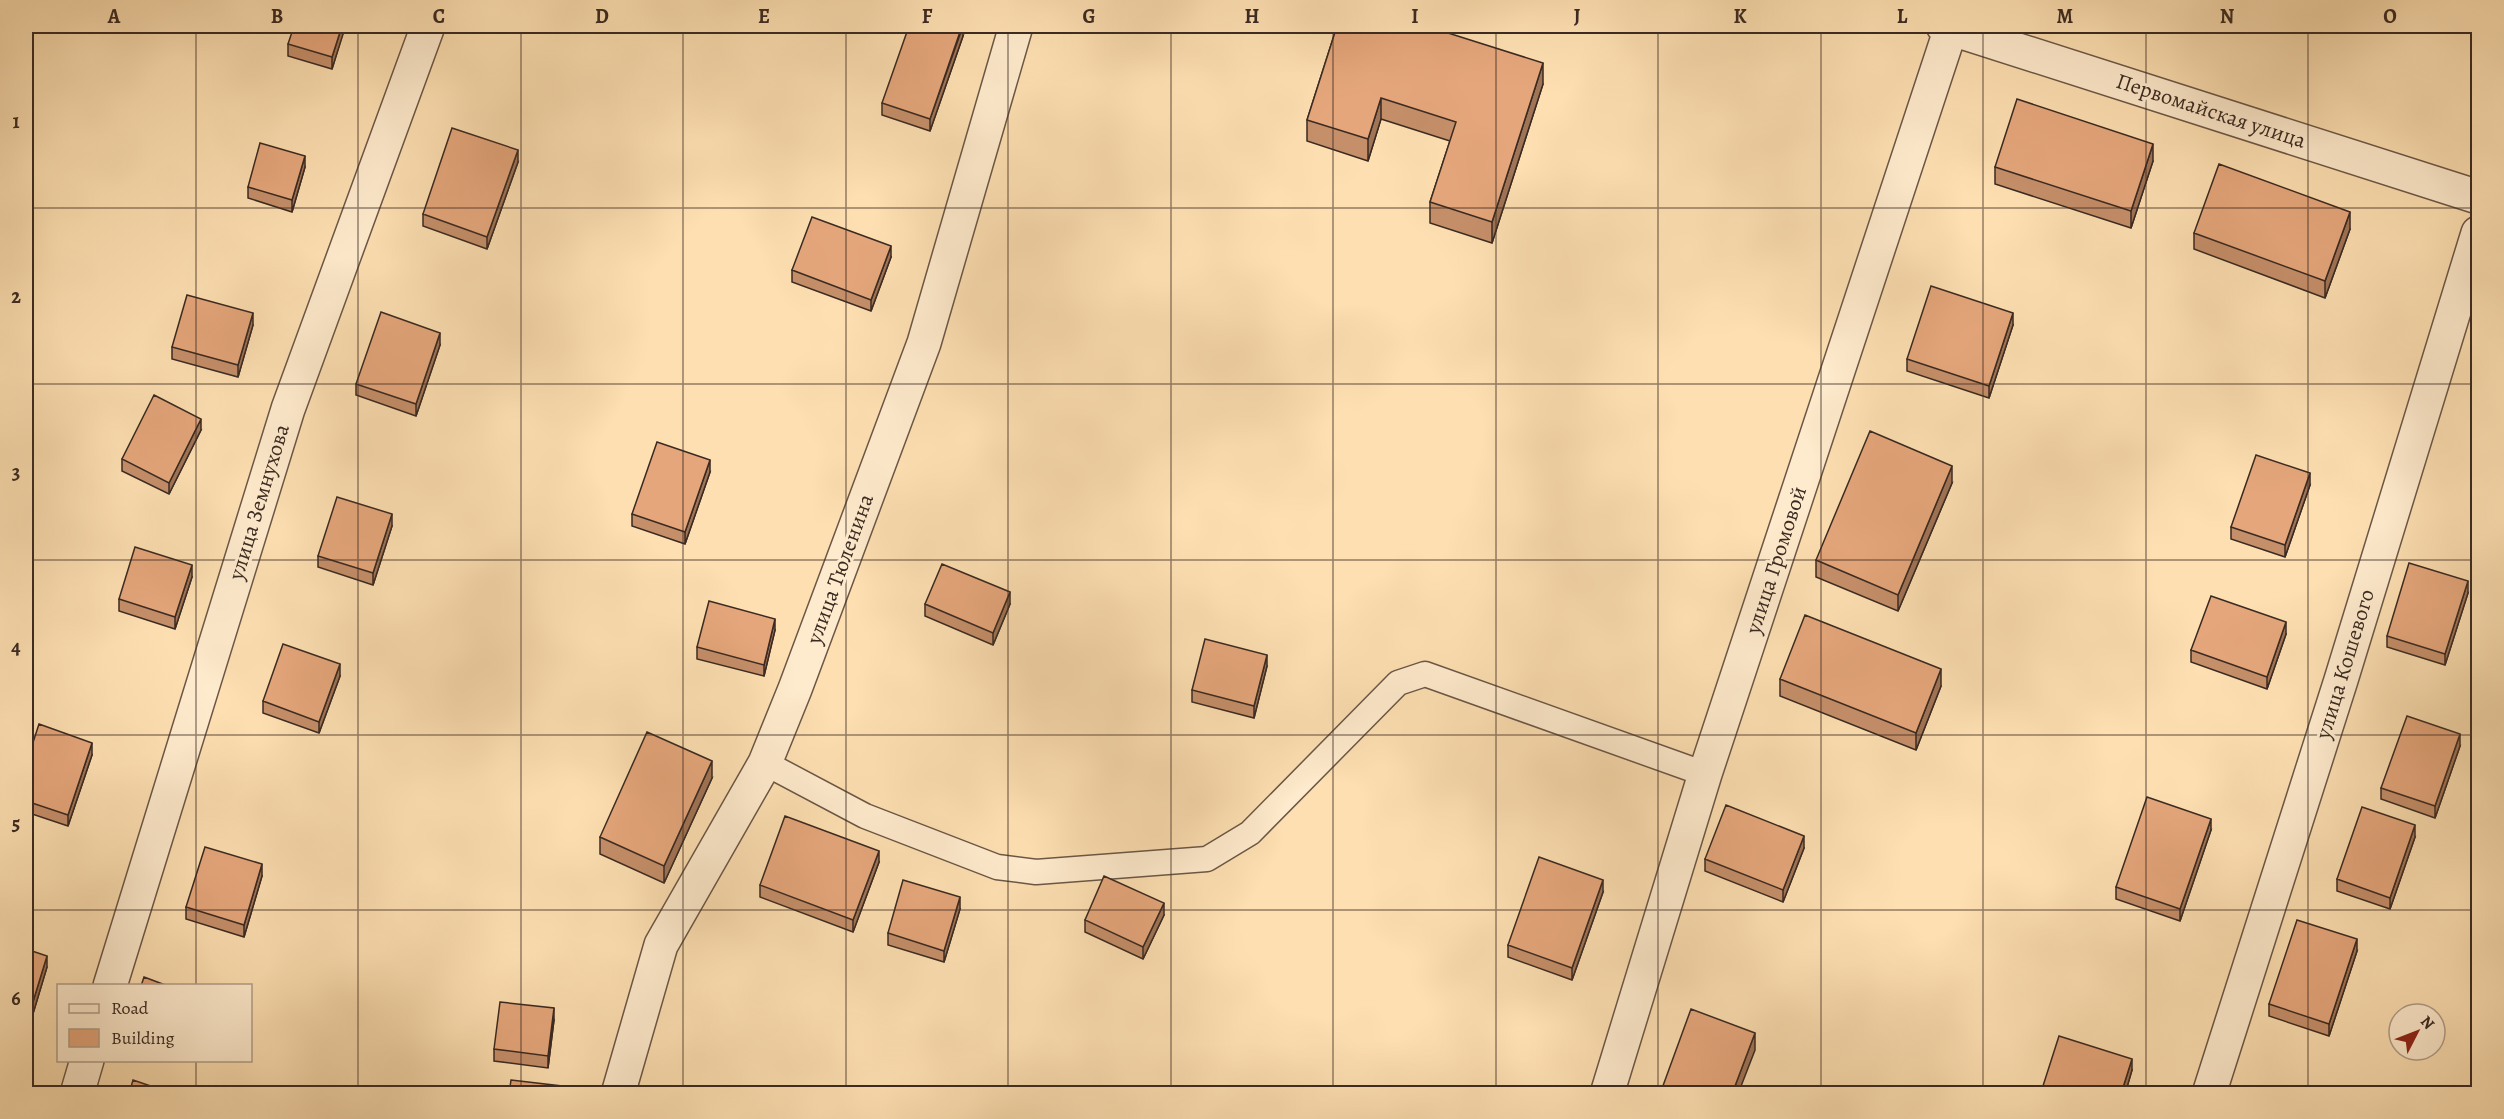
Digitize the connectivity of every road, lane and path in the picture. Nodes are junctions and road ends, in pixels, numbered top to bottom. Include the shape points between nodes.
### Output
1 (428, 26) edge
2 (1016, 26) edge
3 (1947, 27) edge
4 (2478, 198) edge
5 (2478, 233) edge
6 (765, 763) junction
7 (1705, 774) junction
8 (111, 984) edge
9 (86, 1062) edge
10 (77, 1094) edge
11 (618, 1094) edge
12 (1607, 1094) edge
13 (2209, 1094) edge

1 - 8 street, улица Земнухова via 288,409
2 - 6 street, улица Тюленина via 924,343
3 - 4 street, Первомайская улица
3 - 7 street, улица Громовой
5 - 13 street, улица Кошевого
6 - 7 lane via 865,816 997,867 1036,872 1207,859 1250,833 1398,683 1425,674
6 - 11 street, улица Тюленина via 661,945
7 - 12 street, улица Громовой
9 - 10 street

